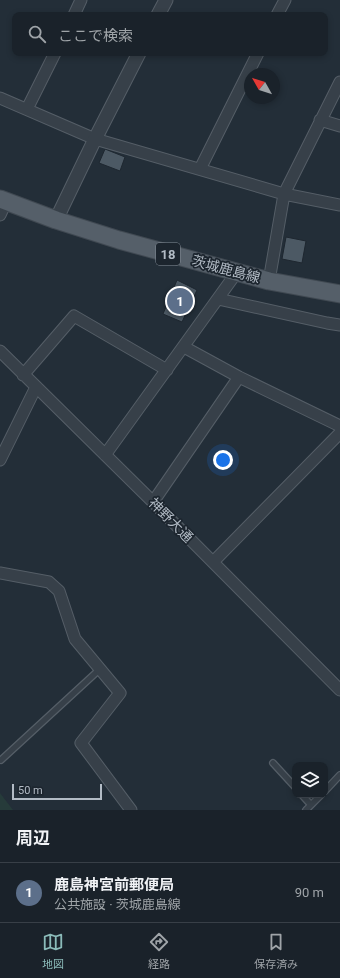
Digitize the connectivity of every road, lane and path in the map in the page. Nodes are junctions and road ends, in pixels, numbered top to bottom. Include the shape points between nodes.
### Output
1 (81, 0) edge
2 (166, 0) edge
3 (285, 0) edge
4 (75, 12) edge
5 (160, 12) edge
6 (279, 12) edge
7 (54, 56) edge
8 (137, 56) edge
9 (256, 56) edge
10 (340, 82) edge
11 (0, 98) edge
12 (27, 109) junction
13 (320, 120) junction
14 (340, 126) edge
15 (95, 139) junction
16 (200, 169) junction
17 (284, 194) junction
18 (340, 204) edge
19 (2, 205) edge
20 (56, 220) junction
21 (237, 272) junction
22 (269, 281) junction
23 (340, 294) edge
24 (218, 299) junction
25 (340, 324) edge
26 (184, 347) junction
27 (0, 352) edge
28 (167, 370) junction
29 (23, 375) junction
30 (239, 377) junction
31 (36, 387) junction
32 (340, 426) edge
33 (340, 433) edge
34 (1, 454) edge
35 (105, 455) junction
36 (153, 502) junction
37 (213, 562) junction
38 (0, 573) edge
39 (100, 669) junction
40 (340, 690) edge
41 (1, 760) edge
42 (273, 763) dead end
43 (340, 776) edge
44 (292, 785) edge
45 (328, 788) edge
46 (305, 798) edge
47 (318, 798) edge
48 (311, 805) junction
49 (131, 810) edge
50 (306, 810) edge

1 - 4 street
2 - 5 street
3 - 6 street
7 - 12 street
8 - 15 street
9 - 16 street
10 - 13 street
11 - 12 street
12 - 15 street
13 - 14 street
13 - 17 street
15 - 16 street
15 - 20 street
16 - 17 street
17 - 18 street
17 - 22 street
19 - 20 main road, 茨城鹿島線 / 18
20 - 21 main road, 茨城鹿島線 / 18
21 - 22 main road, 茨城鹿島線 / 18
21 - 24 street
22 - 23 main road, 茨城鹿島線 / 18
24 - 25 street
24 - 26 street
26 - 28 street
26 - 30 street
27 - 29 street, 神野大通
28 - 29 street via 74,316
28 - 35 street
29 - 31 street, 神野大通
30 - 32 street
30 - 36 street
31 - 34 street
31 - 35 street, 神野大通
33 - 37 street
35 - 36 street, 神野大通
36 - 37 street, 神野大通
37 - 40 street, 神野大通
38 - 39 street via 49,582 59,591 75,639
39 - 41 lane
39 - 49 street via 120,693 81,743
42 - 44 lane
43 - 45 lane
46 - 48 lane
47 - 48 lane
48 - 50 lane

